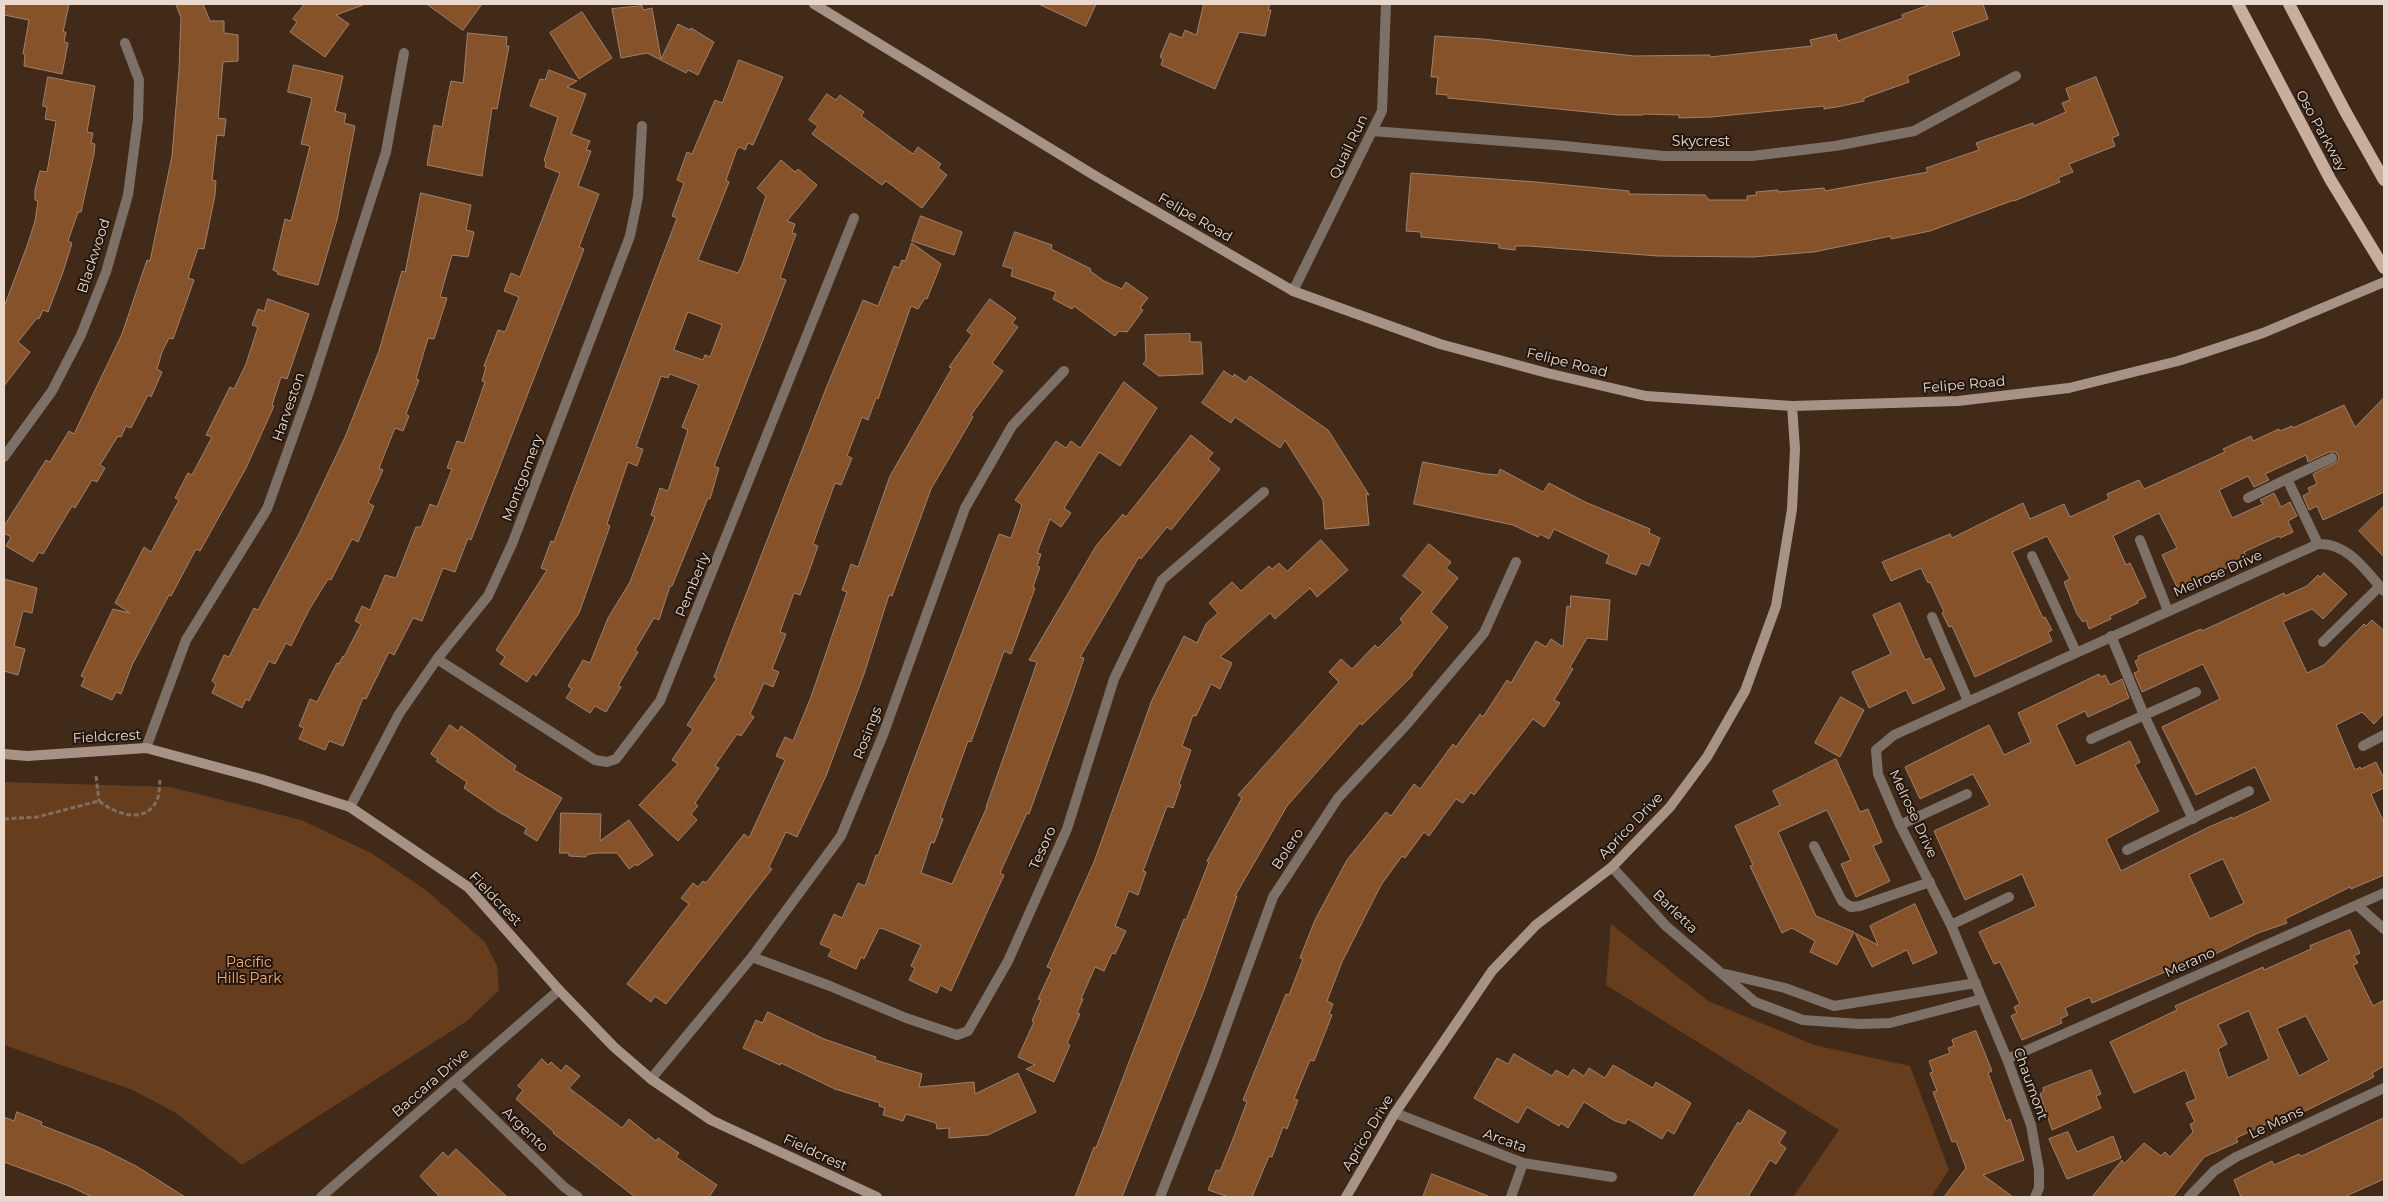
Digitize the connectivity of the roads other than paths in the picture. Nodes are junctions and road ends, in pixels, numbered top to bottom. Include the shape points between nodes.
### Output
1 (814, 4) edge
2 (1386, 4) edge
3 (2238, 4) edge
4 (2289, 4) edge
5 (125, 43) dead end
6 (404, 53) dead end
7 (2016, 76) dead end
8 (642, 126) dead end
9 (1372, 131) junction
10 (2384, 180) edge
11 (854, 218) dead end
12 (2384, 268) edge
13 (2384, 282) edge
14 (1293, 291) junction
15 (1064, 371) dead end
16 (1792, 406) junction
17 (4, 457) edge
18 (2332, 458) dead end
19 (2287, 479) junction
20 (1264, 492) dead end
21 (2248, 498) dead end
22 (2140, 540) dead end
23 (2318, 544) junction
24 (2032, 556) dead end
25 (1516, 562) dead end
26 (2382, 589) edge
27 (2168, 611) junction
28 (1932, 617) dead end
29 (2111, 636) junction
30 (2323, 642) dead end
31 (2076, 652) junction
32 (437, 659) junction
33 (2196, 692) dead end
34 (1968, 701) junction
35 (2144, 715) junction
36 (2384, 736) edge
37 (2091, 739) dead end
38 (2363, 746) dead end
39 (146, 748) junction
40 (4, 754) edge
41 (2249, 792) dead end
42 (1967, 794) dead end
43 (350, 807) junction
44 (2193, 818) junction
45 (1900, 825) junction
46 (1814, 846) dead end
47 (2127, 850) dead end
48 (1612, 867) junction
49 (1930, 882) junction
50 (2384, 893) edge
51 (2009, 897) dead end
52 (2357, 905) junction
53 (1951, 925) junction
54 (2384, 929) edge
55 (752, 957) junction
56 (1724, 973) junction
57 (1976, 984) junction
58 (559, 990) junction
59 (1982, 999) junction
60 (1834, 1006) junction
61 (1832, 1022) junction
62 (2007, 1059) junction
63 (651, 1079) junction
64 (455, 1081) junction
65 (2384, 1088) edge
66 (1394, 1113) junction
67 (1523, 1164) junction
68 (1612, 1177) dead end
69 (321, 1197) edge
70 (578, 1197) edge
71 (877, 1197) edge
72 (1160, 1197) edge
73 (1346, 1197) edge
74 (1511, 1197) edge
75 (2035, 1197) edge
76 (2189, 1197) edge

1 - 14 street, Felipe Road via 1097,177
2 - 9 street, Quail Run via 1382,112
3 - 12 main road, Oso Parkway via 2330,179
4 - 10 main road
5 - 17 street, Blackwood via 139,80 138,119 128,195 106,272 81,335 52,391
6 - 39 street, Harveston via 386,152 309,392 267,509 186,640
7 - 9 street, Skycrest via 1914,131 1835,146 1752,156 1664,156
8 - 32 street, Montgomery via 638,197 630,236 512,544 488,596
9 - 14 street, Quail Run
11 - 32 street, Pemberly via 660,701 616,759 607,762 594,760
13 - 16 street, Felipe Road via 2263,333 2178,361 2069,388 1958,401
14 - 16 street, Felipe Road via 1440,344 1646,396
15 - 55 street, Rosings via 1012,426 964,508 883,735 841,836
16 - 48 street, Aprico Drive via 1795,449 1792,509 1778,596 1744,691 1707,757 1675,800
18 - 19 street
19 - 21 street
19 - 23 street
20 - 55 street, Tesoro via 1162,580 1114,679 1067,829 1008,960 968,1031 957,1035 906,1018
22 - 27 street
23 - 26 street via 2327,543 2348,552
23 - 27 street, Melrose Drive
24 - 31 street
25 - 72 street, Bolero via 1484,633 1407,724 1338,798 1274,897
26 - 30 street
27 - 29 street, Melrose Drive
28 - 34 street
29 - 31 street, Melrose Drive
29 - 35 street
31 - 34 street, Melrose Drive
32 - 43 street, Montgomery via 399,714
33 - 35 street
34 - 45 street, Melrose Drive via 1894,735 1876,750 1878,774
35 - 37 street
35 - 44 street
36 - 38 street
39 - 40 street, Fieldcrest via 27,756
39 - 43 street, Fieldcrest
41 - 44 street
42 - 45 street
43 - 58 street, Fieldcrest via 468,887
44 - 47 street
45 - 49 street, Melrose Drive
46 - 49 street via 1842,901 1850,906 1860,906
48 - 56 street, Barletta via 1666,926
48 - 66 street, Aprico Drive via 1536,925 1492,971
49 - 53 street, Melrose Drive
50 - 52 street, Merano
51 - 53 street
52 - 54 street
52 - 62 street, Merano
53 - 57 street, Melrose Drive
55 - 63 street, Rosings
56 - 60 street, Barletta via 1785,988
56 - 61 street, Barletta via 1755,1002 1803,1020
57 - 59 street, Chaumont
57 - 60 street, Barletta
58 - 63 street, Fieldcrest via 614,1047
58 - 64 street, Baccara Drive
59 - 61 street, Barletta via 1890,1023
59 - 62 street, Chaumont
60 - 61 street
62 - 75 street, Chaumont via 2031,1125 2039,1170 2039,1188
63 - 71 street, Fieldcrest via 711,1120
64 - 69 street, Baccara Drive
64 - 70 street, Argento
65 - 76 street, Le Mans via 2250,1150 2214,1171
66 - 67 street, Arcata
66 - 73 street, Aprico Drive
67 - 68 street, Arcata
67 - 74 street

